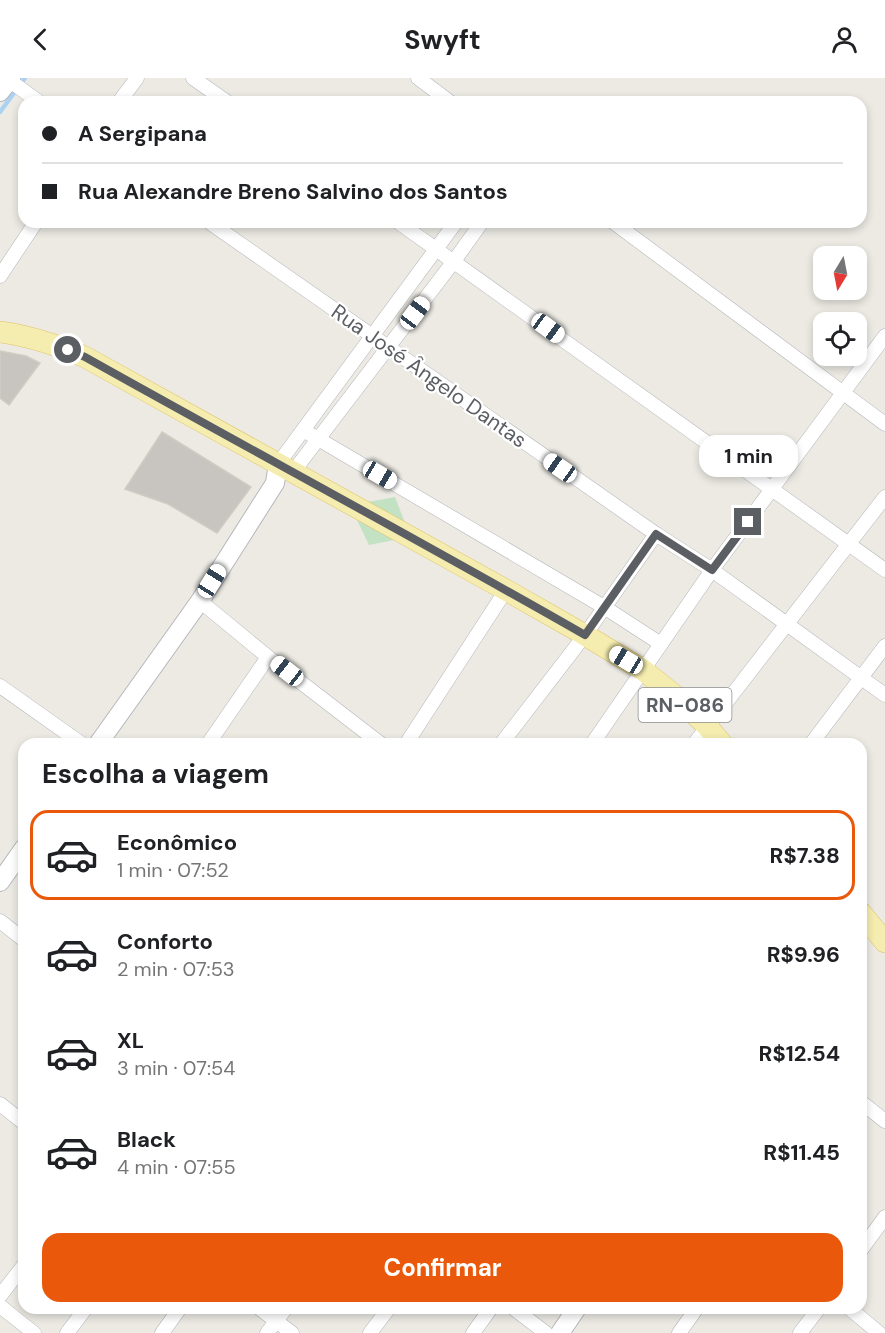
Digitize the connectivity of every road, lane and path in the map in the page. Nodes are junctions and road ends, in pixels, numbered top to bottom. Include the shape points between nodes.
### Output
1 (137, 78) edge
2 (193, 78) edge
3 (418, 78) edge
4 (7, 84) edge
5 (28, 96) edge
6 (124, 96) edge
7 (218, 96) edge
8 (442, 96) edge
9 (32, 228) edge
10 (218, 228) edge
11 (406, 228) edge
12 (452, 228) edge
13 (478, 228) edge
14 (621, 228) edge
15 (436, 249) junction
16 (454, 261) junction
17 (0, 276) edge
18 (0, 332) edge
19 (885, 336) edge
20 (373, 337) junction
21 (388, 348) junction
22 (843, 393) junction
23 (885, 424) edge
24 (303, 430) junction
25 (318, 439) junction
26 (282, 473) junction
27 (773, 489) junction
28 (885, 497) edge
29 (656, 534) junction
30 (849, 544) junction
31 (712, 570) junction
32 (885, 570) edge
33 (506, 590) junction
34 (200, 601) junction
35 (604, 607) junction
36 (786, 624) junction
37 (585, 635) junction
38 (661, 644) junction
39 (885, 646) edge
40 (268, 657) junction
41 (643, 670) junction
42 (862, 677) junction
43 (0, 686) edge
44 (885, 695) edge
45 (707, 726) junction
46 (74, 738) edge
47 (102, 738) edge
48 (212, 738) edge
49 (373, 738) edge
50 (410, 738) edge
51 (506, 738) edge
52 (596, 738) edge
53 (698, 738) edge
54 (717, 738) edge
55 (816, 738) edge
56 (18, 856) edge
57 (0, 882) edge
58 (0, 921) edge
59 (867, 921) edge
60 (18, 935) edge
61 (885, 942) edge
62 (0, 1104) edge
63 (867, 1106) edge
64 (18, 1118) edge
65 (885, 1120) edge
66 (885, 1217) edge
67 (867, 1242) edge
68 (18, 1272) edge
69 (0, 1296) edge
70 (0, 1306) edge
71 (82, 1314) edge
72 (176, 1314) edge
73 (268, 1314) edge
74 (282, 1314) edge
75 (384, 1314) edge
76 (487, 1314) edge
77 (521, 1314) edge
78 (573, 1314) edge
79 (693, 1314) edge
80 (814, 1314) edge
81 (856, 1314) edge
82 (277, 1320) junction
83 (34, 1333) edge
84 (68, 1333) edge
85 (162, 1333) edge
86 (267, 1333) edge
87 (292, 1333) edge
88 (370, 1333) edge
89 (473, 1333) edge
90 (546, 1333) edge
91 (560, 1333) edge
92 (679, 1333) edge
93 (800, 1333) edge
94 (879, 1333) edge

1 - 6 street
2 - 7 street
3 - 8 street
4 - 5 street
9 - 17 street
10 - 20 street, Rua José Ângelo Dantas
11 - 15 street
12 - 15 street
13 - 16 street
14 - 22 street
15 - 16 street
15 - 20 street
16 - 21 street
16 - 27 street
18 - 26 main road, RN-086 via 52,343 85,357
19 - 22 street
20 - 21 street, Rua José Ângelo Dantas
20 - 24 street
21 - 25 street
21 - 29 street, Rua José Ângelo Dantas
22 - 23 street
22 - 27 street
24 - 25 street
24 - 26 street
25 - 26 street
25 - 35 street
26 - 33 main road, RN-086
26 - 34 street
27 - 30 street
27 - 31 street
28 - 30 street
29 - 31 street, Rua José Ângelo Dantas
29 - 35 street
30 - 32 street
30 - 36 street
31 - 36 street, Rua José Ângelo Dantas
31 - 38 street
33 - 37 main road, RN-086
33 - 50 street
34 - 40 street
34 - 47 street
35 - 37 street
35 - 38 street
36 - 42 street, Rua José Ângelo Dantas
36 - 45 street
37 - 41 main road, RN-086
37 - 51 street
38 - 41 street
39 - 42 street
40 - 48 street
40 - 49 street
41 - 45 main road, RN-086
41 - 52 street
42 - 44 street, Rua José Ângelo Dantas
42 - 55 street
43 - 46 street
45 - 53 street
45 - 54 main road, RN-086
56 - 57 street
58 - 60 street
59 - 61 main road
62 - 64 street
63 - 65 street
66 - 67 street
68 - 69 street
70 - 83 street
71 - 84 street
72 - 85 street
73 - 82 street
74 - 82 street
75 - 88 street
76 - 89 street
77 - 90 street
78 - 91 street
79 - 92 street
80 - 93 street
81 - 94 street
82 - 86 street
82 - 87 street

